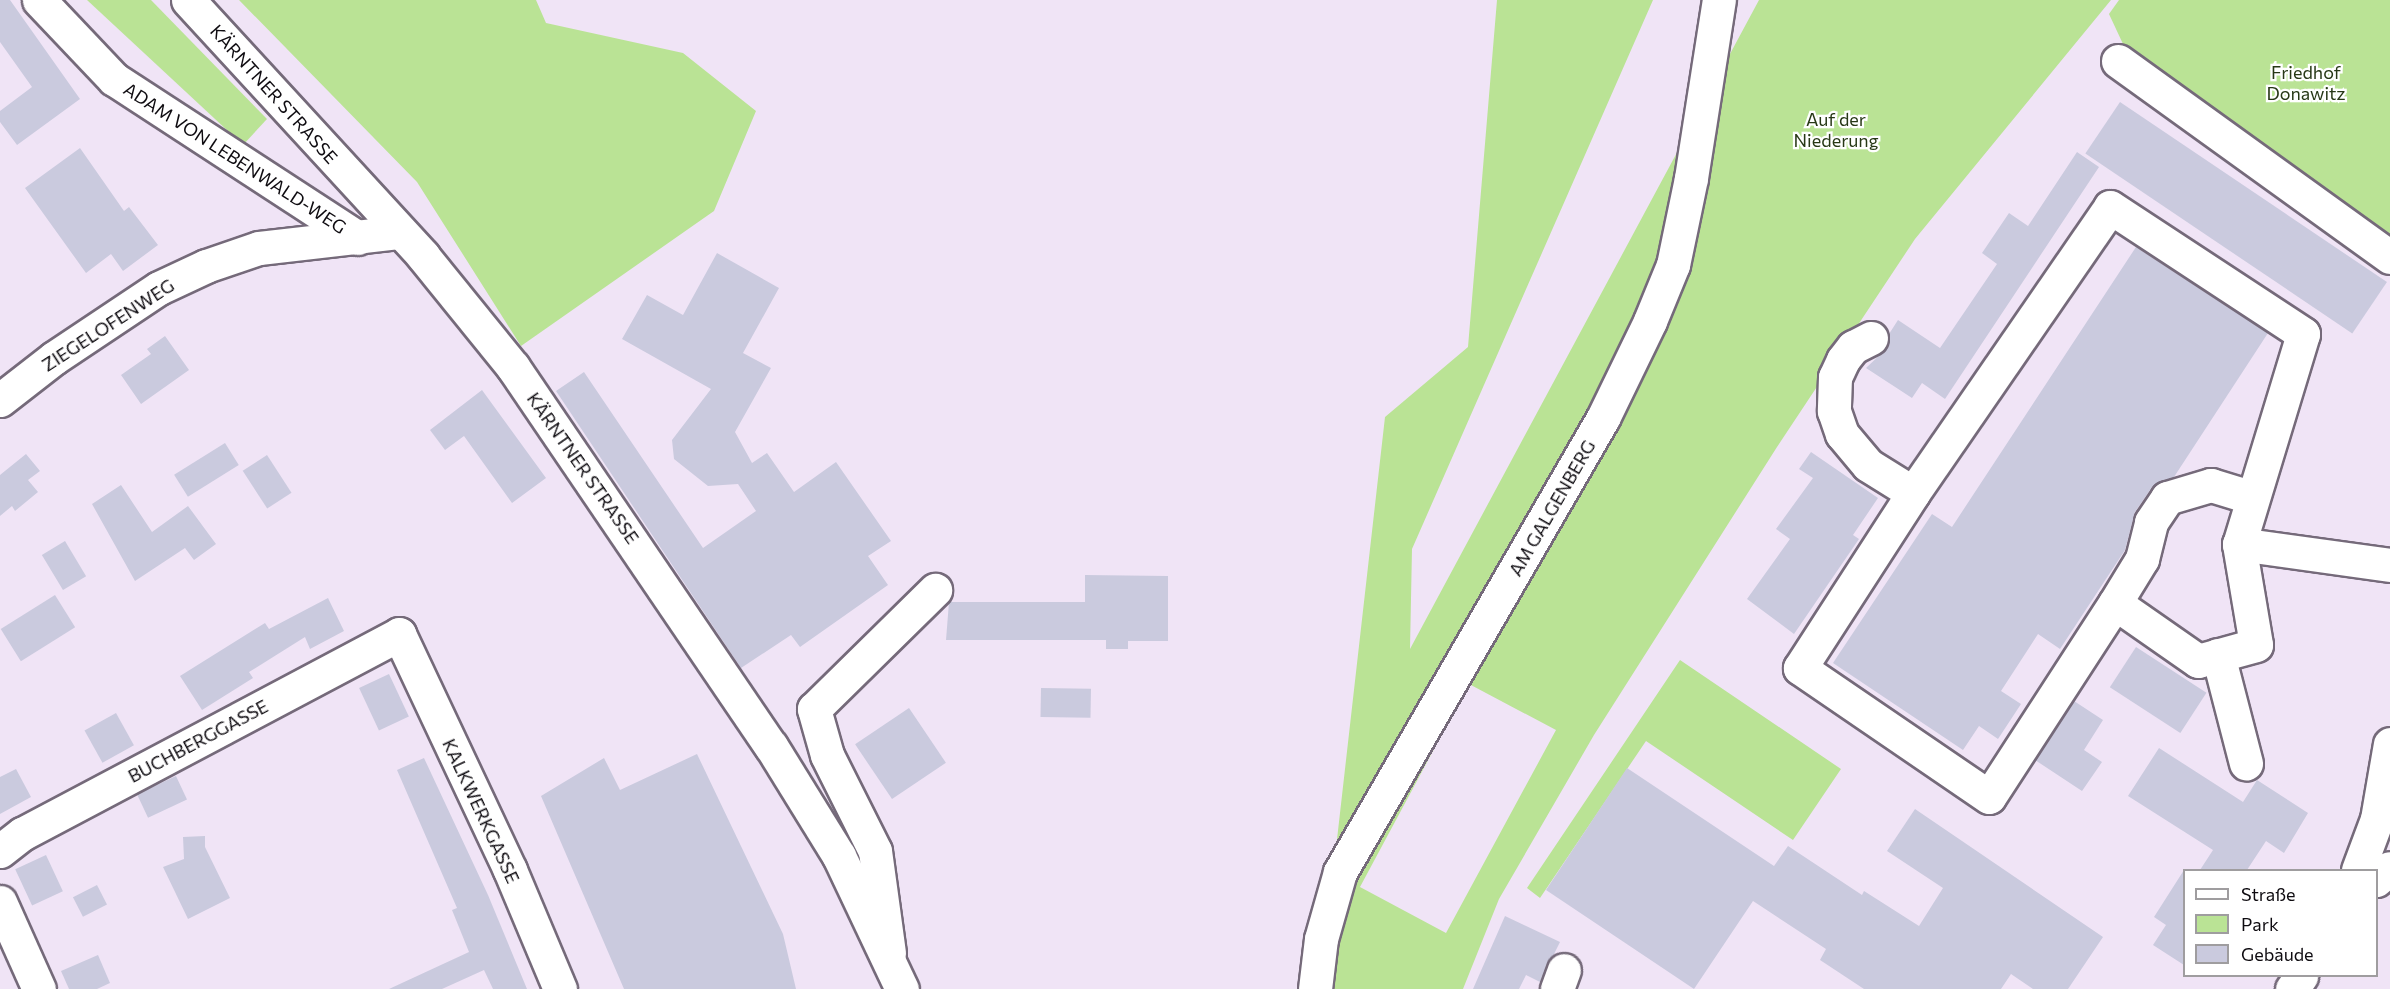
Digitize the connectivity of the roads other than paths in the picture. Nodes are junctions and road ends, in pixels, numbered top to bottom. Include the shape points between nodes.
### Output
1 (39, 0) edge
2 (188, 0) edge
3 (1719, 0) edge
4 (2118, 61) dead end
5 (400, 232) junction
6 (358, 238) junction
7 (2390, 257) edge
8 (1871, 338) dead end
9 (0, 400) edge
10 (1913, 493) junction
11 (2250, 497) junction
12 (2239, 544) junction
13 (2390, 565) edge
14 (934, 590) dead end
15 (2115, 603) junction
16 (399, 634) joint
17 (2218, 655) junction
18 (2390, 744) edge
19 (2246, 763) dead end
20 (2383, 822) edge
21 (0, 851) edge
22 (2390, 868) edge
23 (2359, 869) edge
24 (2378, 878) edge
25 (0, 902) edge
26 (889, 955) junction
27 (39, 989) edge
28 (560, 989) edge
29 (902, 989) edge
30 (1315, 989) edge

1 - 6 street, ADAM VON LEBENWALD-WEG via 114,79
2 - 5 street, KÄRNTNER STRASSE
3 - 30 street, AM GALGENBERG via 1673,265 1603,418 1340,872 1321,939
4 - 7 street
5 - 6 street, ZIEGELOFENWEG
5 - 26 street, KÄRNTNER STRASSE via 513,367 617,516 771,746 839,856
6 - 9 street, ZIEGELOFENWEG via 259,248 206,266 159,288 54,358
8 - 10 street via 1853,347 1843,360 1835,377 1834,411 1842,434 1868,465
10 - 11 street via 2110,207 2303,334
10 - 15 street via 1800,668 1989,797
11 - 12 street
11 - 15 street via 2211,485 2167,498 2151,522 2142,559
12 - 13 street
12 - 17 street via 2256,645
14 - 26 street via 814,708 827,755 875,851
15 - 17 street via 2198,661
16 - 21 street, BUCHBERGGASSE via 22,834
16 - 28 street, KALKWERKGASSE via 510,870
17 - 19 street
18 - 20 street
20 - 23 street
22 - 24 street
25 - 27 street
26 - 29 street, KÄRNTNER STRASSE

